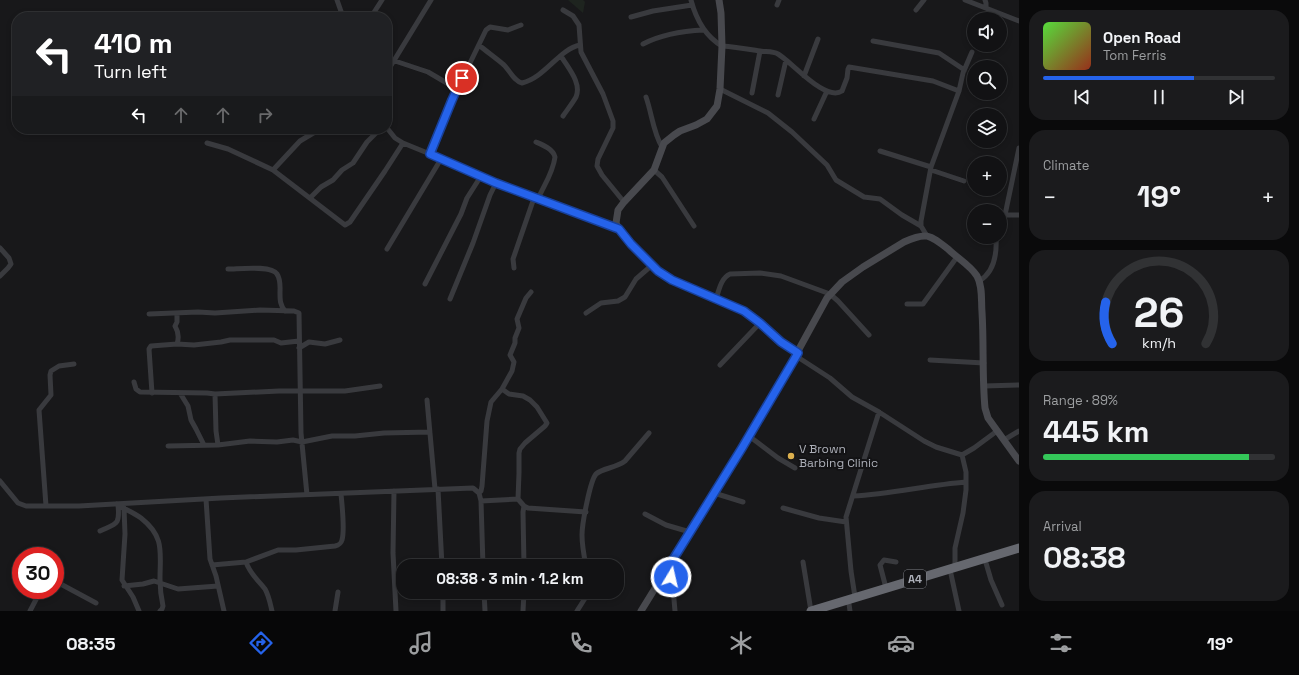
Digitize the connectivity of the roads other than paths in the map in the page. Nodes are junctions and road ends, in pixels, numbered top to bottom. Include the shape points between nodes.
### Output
1 (337, 0) edge
2 (382, 0) edge
3 (431, 0) edge
4 (719, 0) edge
5 (924, 0) edge
6 (965, 0) edge
7 (985, 0) edge
8 (692, 3) edge
9 (986, 8) junction
10 (563, 10) dead end
11 (916, 10) dead end
12 (342, 12) edge
13 (374, 12) edge
14 (631, 17) dead end
15 (1019, 21) edge
16 (520, 25) dead end
17 (704, 30) junction
18 (818, 39) dead end
19 (873, 40) dead end
20 (643, 44) dead end
21 (479, 45) junction
22 (580, 45) junction
23 (722, 46) junction
24 (760, 51) junction
25 (972, 52) dead end
26 (561, 56) junction
27 (786, 60) junction
28 (395, 61) junction
29 (392, 65) edge
30 (964, 71) junction
31 (804, 76) junction
32 (457, 89) junction
33 (720, 90) junction
34 (827, 91) junction
35 (959, 91) junction
36 (752, 93) dead end
37 (778, 95) dead end
38 (646, 97) dead end
39 (563, 116) dead end
40 (814, 119) dead end
41 (312, 134) edge
42 (375, 134) edge
43 (392, 134) edge
44 (536, 142) dead end
45 (207, 143) dead end
46 (403, 143) junction
47 (662, 147) junction
48 (1019, 148) edge
49 (880, 151) dead end
50 (430, 154) junction
51 (441, 159) junction
52 (931, 169) junction
53 (273, 170) junction
54 (654, 170) junction
55 (481, 176) junction
56 (964, 181) dead end
57 (496, 183) junction
58 (310, 198) junction
59 (536, 199) junction
60 (624, 202) junction
61 (1006, 204) edge
62 (1007, 215) edge
63 (1019, 215) edge
64 (694, 226) dead end
65 (921, 226) junction
66 (619, 229) junction
67 (927, 236) junction
68 (996, 244) edge
69 (0, 248) edge
70 (387, 249) dead end
71 (957, 257) junction
72 (651, 266) junction
73 (514, 268) dead end
74 (228, 269) dead end
75 (0, 276) edge
76 (979, 281) junction
77 (425, 284) dead end
78 (531, 292) dead end
79 (830, 294) junction
80 (450, 299) dead end
81 (716, 299) junction
82 (907, 304) dead end
83 (285, 311) junction
84 (177, 313) junction
85 (586, 313) dead end
86 (149, 314) dead end
87 (760, 323) junction
88 (869, 336) dead end
89 (340, 340) dead end
90 (299, 341) junction
91 (177, 344) junction
92 (299, 348) junction
93 (797, 354) junction
94 (930, 360) dead end
95 (984, 363) junction
96 (74, 364) dead end
97 (720, 365) dead end
98 (134, 382) dead end
99 (1019, 385) edge
100 (380, 386) dead end
101 (984, 386) junction
102 (502, 389) junction
103 (300, 391) junction
104 (180, 392) junction
105 (152, 393) junction
106 (216, 394) junction
107 (427, 400) dead end
108 (880, 412) junction
109 (997, 431) junction
110 (1019, 431) edge
111 (430, 432) junction
112 (649, 433) dead end
113 (749, 436) junction
114 (1004, 440) junction
115 (302, 442) junction
116 (204, 445) junction
117 (218, 445) junction
118 (168, 446) dead end
119 (962, 455) junction
120 (1019, 461) edge
121 (795, 468) dead end
122 (0, 481) edge
123 (966, 482) junction
124 (437, 489) junction
125 (394, 491) junction
126 (479, 493) junction
127 (341, 494) junction
128 (714, 494) junction
129 (307, 495) junction
130 (853, 496) junction
131 (206, 499) junction
132 (518, 499) junction
133 (481, 501) junction
134 (743, 502) dead end
135 (117, 504) junction
136 (46, 506) junction
137 (524, 506) junction
138 (124, 508) junction
139 (783, 508) dead end
140 (586, 512) junction
141 (645, 514) dead end
142 (846, 522) junction
143 (100, 531) dead end
144 (690, 532) junction
145 (1019, 548) edge
146 (1019, 553) edge
147 (442, 559) edge
148 (483, 559) edge
149 (524, 559) edge
150 (585, 559) edge
151 (246, 562) junction
152 (803, 562) dead end
153 (896, 562) dead end
154 (986, 563) junction
155 (212, 565) junction
156 (669, 566) junction
157 (953, 570) junction
158 (160, 584) junction
159 (64, 586) edge
160 (124, 586) junction
161 (218, 586) junction
162 (886, 588) junction
163 (338, 592) dead end
164 (36, 599) edge
165 (443, 599) edge
166 (484, 599) edge
167 (524, 599) edge
168 (585, 599) edge
169 (96, 603) dead end
170 (851, 604) edge
171 (1002, 605) dead end
172 (30, 611) edge
173 (138, 611) edge
174 (160, 611) edge
175 (224, 611) edge
176 (272, 611) edge
177 (334, 611) edge
178 (396, 611) edge
179 (443, 611) edge
180 (485, 611) edge
181 (523, 611) edge
182 (577, 611) edge
183 (641, 611) edge
184 (675, 611) edge
185 (811, 611) edge
186 (828, 611) edge
187 (960, 611) edge

1 - 12 street
2 - 13 street
3 - 28 street
4 - 23 street
5 - 11 street
6 - 9 street
7 - 9 street
8 - 14 street
8 - 17 street
9 - 15 street
10 - 22 street via 574,16 579,24
16 - 21 street via 508,30 490,27
17 - 20 street via 656,37
17 - 23 street via 712,40
18 - 31 street
19 - 30 street via 939,52
21 - 26 street via 497,58 518,82 522,83 542,73
21 - 32 street
22 - 26 street via 572,47
22 - 60 street via 582,56 603,94 614,121 597,166
23 - 24 street
23 - 33 street
24 - 27 street via 777,53
24 - 36 street
25 - 30 street
26 - 39 street via 578,88 575,98
27 - 31 street
27 - 37 street
28 - 29 street
28 - 32 street via 432,74
30 - 35 street
31 - 34 street
32 - 50 street
33 - 47 street via 717,106 710,117 696,126 680,131
33 - 65 street via 768,112 826,165 836,180 864,198 880,199
34 - 35 street via 836,94 842,91 849,67 933,81
34 - 40 street
35 - 52 street
38 - 47 street via 655,134
41 - 53 street via 300,141
42 - 58 street via 352,163
43 - 46 street
44 - 59 street via 550,150 555,157 548,180
45 - 53 street via 228,149
46 - 50 street
46 - 58 street via 349,224 344,224
47 - 54 street
48 - 61 street
49 - 52 street
50 - 51 street
51 - 55 street
51 - 70 street
52 - 56 street
52 - 65 street
53 - 58 street
54 - 60 street
54 - 64 street via 662,177
55 - 57 street
55 - 77 street via 467,198
57 - 59 street
57 - 80 street
59 - 66 street
59 - 73 street via 513,259
60 - 66 street via 616,217
62 - 63 street
65 - 67 street
66 - 72 street
67 - 71 street via 935,239
67 - 79 street via 918,236 904,242 852,274
68 - 76 street via 994,262 988,275
69 - 75 street via 11,264
71 - 76 street via 969,266
71 - 82 street via 923,304
72 - 81 street via 672,280
72 - 85 street via 636,279 625,297 602,303
74 - 83 street via 273,270 280,281 281,305
76 - 95 street
78 - 102 street via 517,319 519,328 510,356 513,367
79 - 81 street via 781,276 754,273 727,275
79 - 88 street
79 - 93 street
81 - 87 street via 744,311
83 - 84 street
83 - 90 street via 299,313
84 - 86 street
84 - 91 street
87 - 93 street
87 - 97 street
89 - 92 street via 326,344 309,342
90 - 91 street via 281,343 274,340 230,340 194,345
90 - 92 street
91 - 105 street via 149,347
92 - 103 street
93 - 108 street via 852,396
93 - 113 street
94 - 95 street
95 - 101 street
96 - 136 street via 59,366 51,371 51,395 39,410
98 - 105 street via 137,391
99 - 101 street
100 - 103 street via 351,391
101 - 109 street via 986,412
102 - 126 street via 491,402 482,486
102 - 132 street via 511,395 523,396 530,400 547,423 520,449
103 - 106 street
103 - 115 street
104 - 105 street
104 - 106 street
104 - 116 street via 188,406 190,420
106 - 117 street
107 - 111 street
108 - 119 street via 924,441
108 - 130 street
109 - 114 street
109 - 119 street
110 - 114 street
111 - 115 street via 332,436
111 - 124 street
112 - 140 street via 625,462 595,475
113 - 121 street
113 - 128 street
114 - 120 street
115 - 117 street via 250,441
115 - 129 street
116 - 117 street
116 - 118 street
119 - 123 street
122 - 136 street via 21,505
123 - 130 street
123 - 157 street
124 - 125 street
124 - 126 street via 473,488
124 - 147 street
125 - 127 street
125 - 178 street via 393,553
126 - 133 street
127 - 129 street
127 - 151 street via 343,534 340,544 278,550
128 - 134 street
128 - 144 street
129 - 131 street
130 - 142 street via 846,513
131 - 135 street
131 - 155 street
132 - 133 street
132 - 137 street
133 - 148 street
135 - 136 street
135 - 138 street
135 - 143 street via 118,521
137 - 140 street
137 - 149 street
138 - 158 street via 149,525 159,541
138 - 160 street
139 - 142 street
140 - 150 street via 582,535
141 - 144 street via 666,525
142 - 170 street
144 - 156 street
145 - 157 highway, A4
146 - 154 highway, A4
151 - 155 street
151 - 176 street via 251,574 266,590
152 - 185 street
153 - 162 street via 884,560 880,565
154 - 157 highway, A4
154 - 171 street
155 - 161 street
156 - 183 street
156 - 184 street
157 - 162 highway, A4
157 - 170 highway, A4
157 - 187 street
158 - 160 street via 154,581
158 - 161 street via 178,589
158 - 174 street
159 - 169 street
160 - 173 street via 133,597
161 - 175 street
162 - 170 highway, A4
163 - 177 street
164 - 172 street
165 - 179 street
166 - 180 street
167 - 181 street
168 - 182 street
170 - 185 highway, A4
170 - 186 highway, A4

